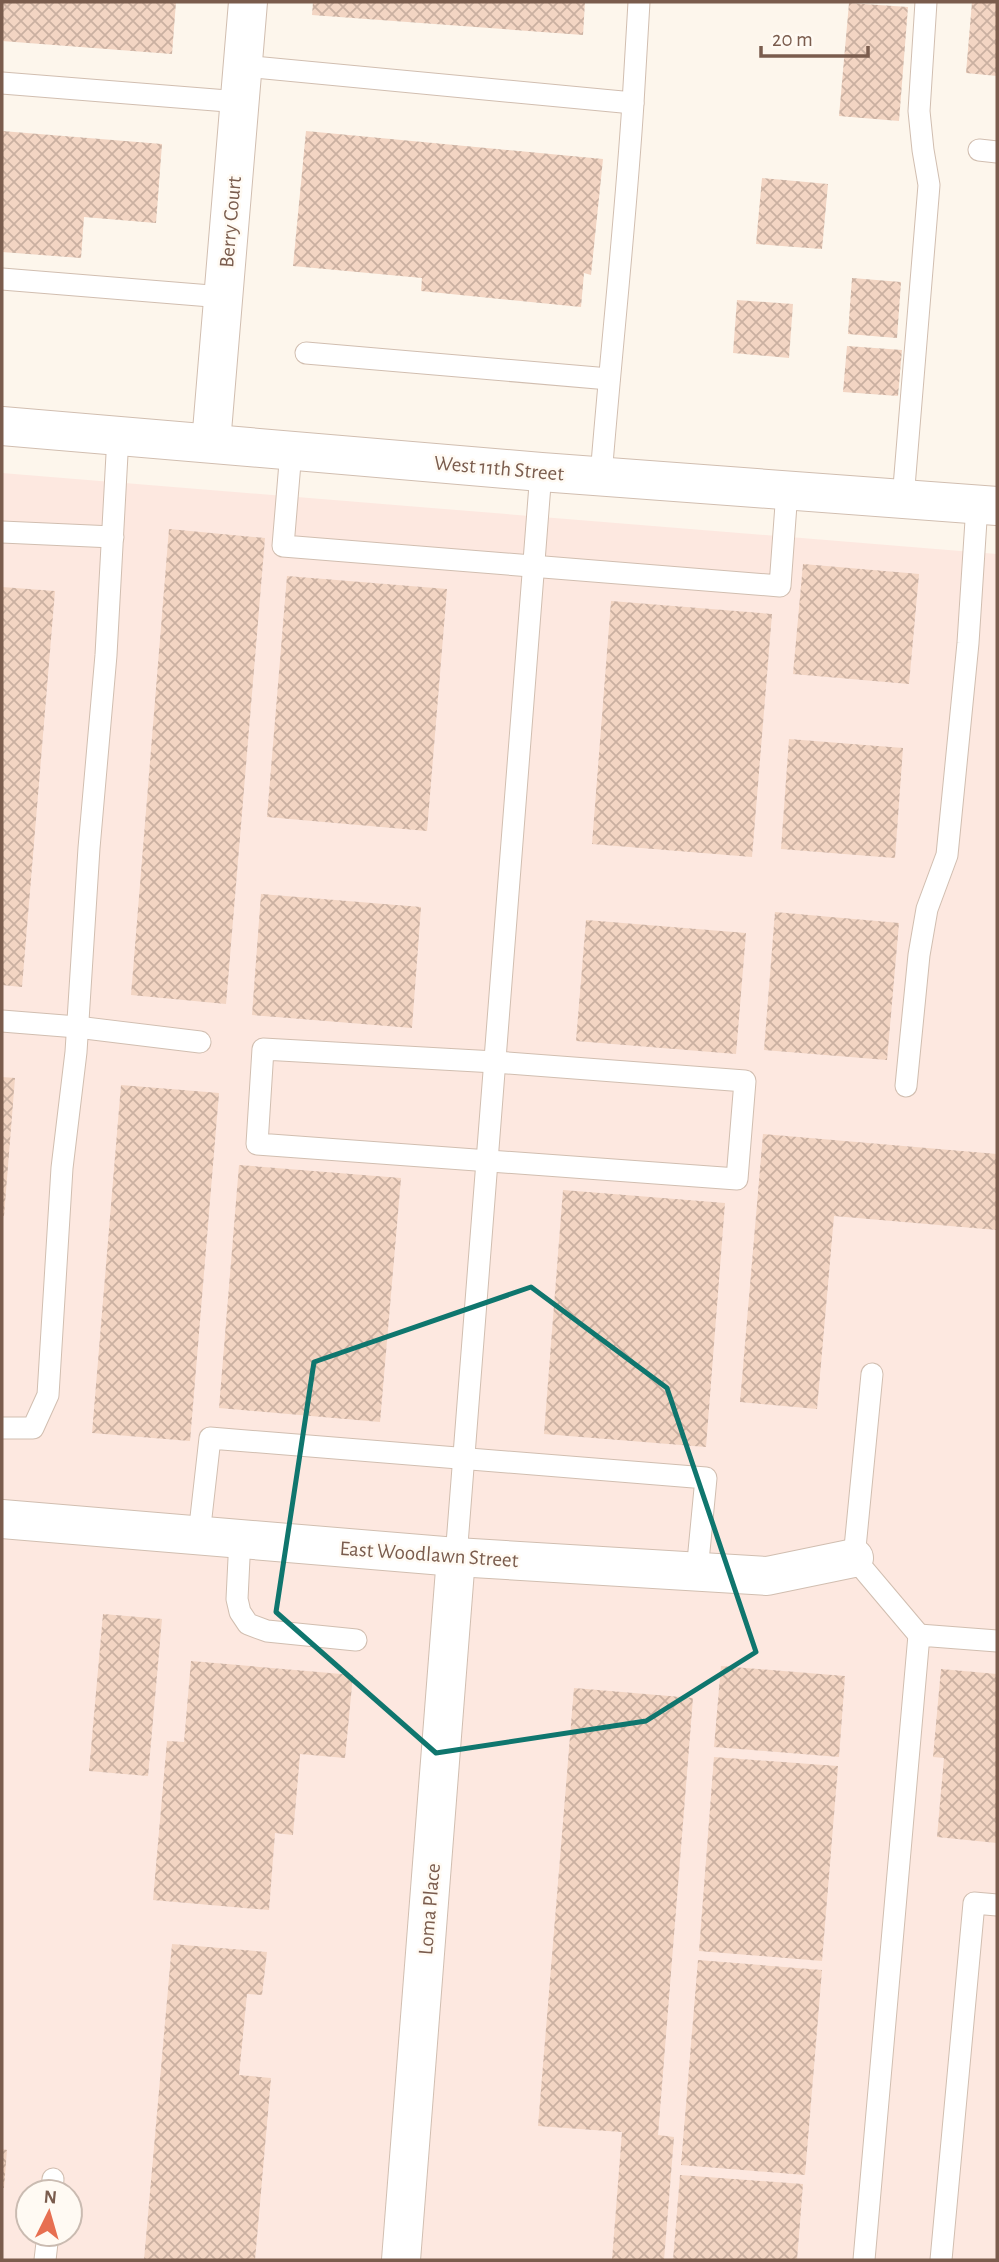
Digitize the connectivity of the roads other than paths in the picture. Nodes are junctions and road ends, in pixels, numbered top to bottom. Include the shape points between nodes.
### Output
1 (248, 2) edge
2 (639, 2) edge
3 (926, 2) edge
4 (2, 83) edge
5 (242, 84) junction
6 (633, 103) junction
7 (2, 279) edge
8 (223, 297) junction
9 (306, 353) dead end
10 (609, 379) junction
11 (2, 426) edge
12 (118, 436) junction
13 (211, 443) junction
14 (291, 451) junction
15 (541, 472) junction
16 (601, 476) junction
17 (787, 491) junction
18 (903, 499) junction
19 (987, 506) edge
20 (2, 532) edge
21 (113, 537) junction
22 (534, 565) junction
23 (2, 1021) edge
24 (77, 1027) junction
25 (200, 1042) dead end
26 (495, 1062) junction
27 (906, 1086) dead end
28 (487, 1160) junction
29 (872, 1374) dead end
30 (2, 1428) edge
31 (464, 1457) junction
32 (2, 1519) edge
33 (199, 1535) junction
34 (240, 1538) junction
35 (456, 1557) junction
36 (854, 1558) junction
37 (697, 1572) junction
38 (919, 1635) junction
39 (356, 1640) dead end
40 (997, 1641) edge
41 (997, 1905) edge
42 (401, 2260) edge
43 (864, 2260) edge
44 (941, 2260) edge

1 - 5 street, Berry Court
2 - 6 lane
3 - 18 lane via 919,111 929,185
4 - 5 lane
5 - 6 lane
5 - 8 street, Berry Court
6 - 10 lane
7 - 8 lane
8 - 13 street, Berry Court
9 - 10 lane
10 - 16 lane
11 - 12 street, West 11th Street
12 - 13 street, West 11th Street
12 - 21 lane
13 - 14 street, West 11th Street
14 - 15 street, West 11th Street
14 - 22 lane via 283,546
15 - 16 street, West 11th Street
15 - 22 lane
16 - 17 street, West 11th Street
17 - 18 street, West 11th Street
17 - 22 lane via 780,586
18 - 19 street, West 11th Street
19 - 27 lane via 947,855 928,909 919,955
20 - 21 lane
21 - 24 lane
22 - 26 lane
23 - 24 lane
24 - 25 lane
24 - 30 lane via 62,1168 48,1395 33,1427
26 - 28 lane
26 - 28 lane via 263,1049 257,1144
26 - 28 lane via 745,1081 737,1179
28 - 31 lane
29 - 36 lane
31 - 33 lane via 210,1438
31 - 35 lane
31 - 37 lane via 706,1478
32 - 33 street, East Woodlawn Street
33 - 34 street, East Woodlawn Street
34 - 35 street, East Woodlawn Street
34 - 39 lane via 237,1600 248,1624 267,1631
35 - 37 street, East Woodlawn Street
35 - 42 street, Loma Place
36 - 37 street, East Woodlawn Street via 766,1576
36 - 38 lane
38 - 40 lane
38 - 43 lane
41 - 44 lane via 974,1903

